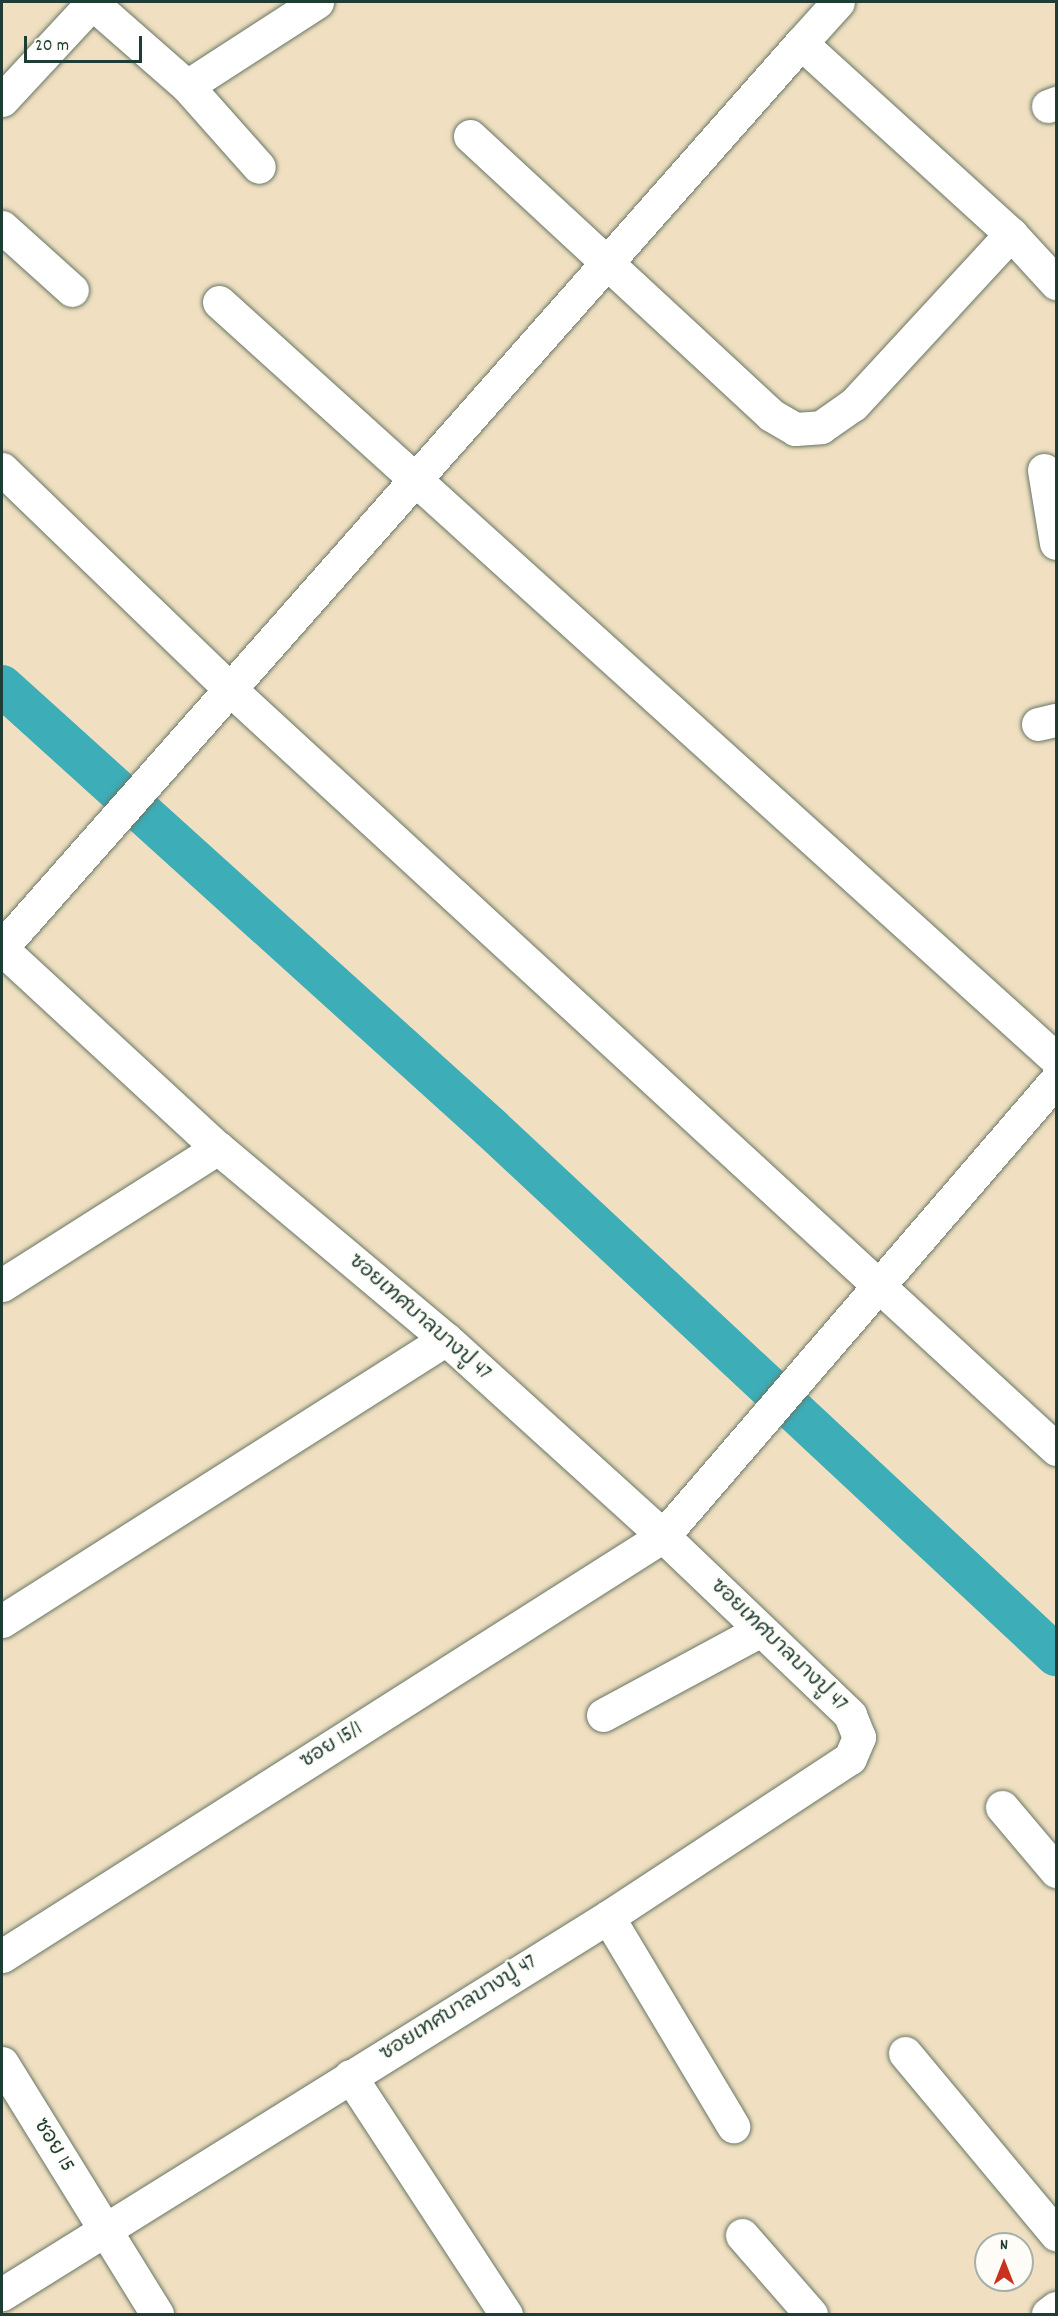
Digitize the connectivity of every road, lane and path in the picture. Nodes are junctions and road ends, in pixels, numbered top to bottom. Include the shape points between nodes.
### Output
1 (92, 2) edge
2 (317, 2) edge
3 (838, 2) edge
4 (801, 43) junction
5 (187, 86) junction
6 (2, 100) edge
7 (470, 136) dead end
8 (259, 167) dead end
9 (2, 227) edge
10 (1011, 234) junction
11 (609, 262) junction
12 (1056, 283) edge
13 (72, 290) dead end
14 (219, 302) dead end
15 (2, 469) edge
16 (1044, 471) dead end
17 (415, 477) junction
18 (1056, 543) edge
19 (231, 690) junction
20 (2, 948) edge
21 (1056, 1059) edge
22 (1056, 1080) edge
23 (218, 1148) junction
24 (2, 1285) edge
25 (880, 1287) junction
26 (446, 1339) junction
27 (1056, 1449) edge
28 (663, 1536) junction
29 (2, 1621) edge
30 (761, 1630) junction
31 (603, 1714) dead end
32 (1002, 1807) dead end
33 (1056, 1871) edge
34 (608, 1917) junction
35 (2, 1956) edge
36 (904, 2053) dead end
37 (2, 2063) edge
38 (350, 2076) junction
39 (733, 2126) dead end
40 (105, 2229) junction
41 (1056, 2234) edge
42 (742, 2235) dead end
43 (2, 2294) edge
44 (1056, 2308) edge
45 (157, 2314) edge
46 (506, 2314) edge
47 (812, 2314) edge
48 (1048, 2314) edge

1 - 5 street
1 - 6 street
2 - 5 street
3 - 4 street
4 - 10 street
4 - 11 street
5 - 8 street
7 - 11 street
9 - 13 street
10 - 11 street via 853,405 821,428 795,429 771,415
10 - 12 street
11 - 17 street
14 - 17 street
15 - 19 street
16 - 18 street
17 - 19 street
17 - 21 street
19 - 20 street
19 - 25 street
20 - 23 street, ซอยเทศบาลบางปู 47
22 - 25 street, ซอย 15/1
23 - 24 street
23 - 26 street, ซอยเทศบาลบางปู 47
25 - 27 street
25 - 28 street, ซอย 15/1
26 - 28 street, ซอยเทศบาลบางปู 47
26 - 29 street
28 - 30 street, ซอยเทศบาลบางปู 47
28 - 35 street, ซอย 15/1
30 - 31 street
30 - 34 street, ซอยเทศบาลบางปู 47 via 850,1714 859,1737 850,1758
32 - 33 street
34 - 38 street, ซอยเทศบาลบางปู 47
34 - 39 street
36 - 41 street
37 - 40 street, ซอย 15
38 - 40 street, ซอยเทศบาลบางปู 47
38 - 46 street
40 - 43 street, ซอยเทศบาลบางปู 47
40 - 45 street, ซอย 15
42 - 47 street
44 - 48 street

